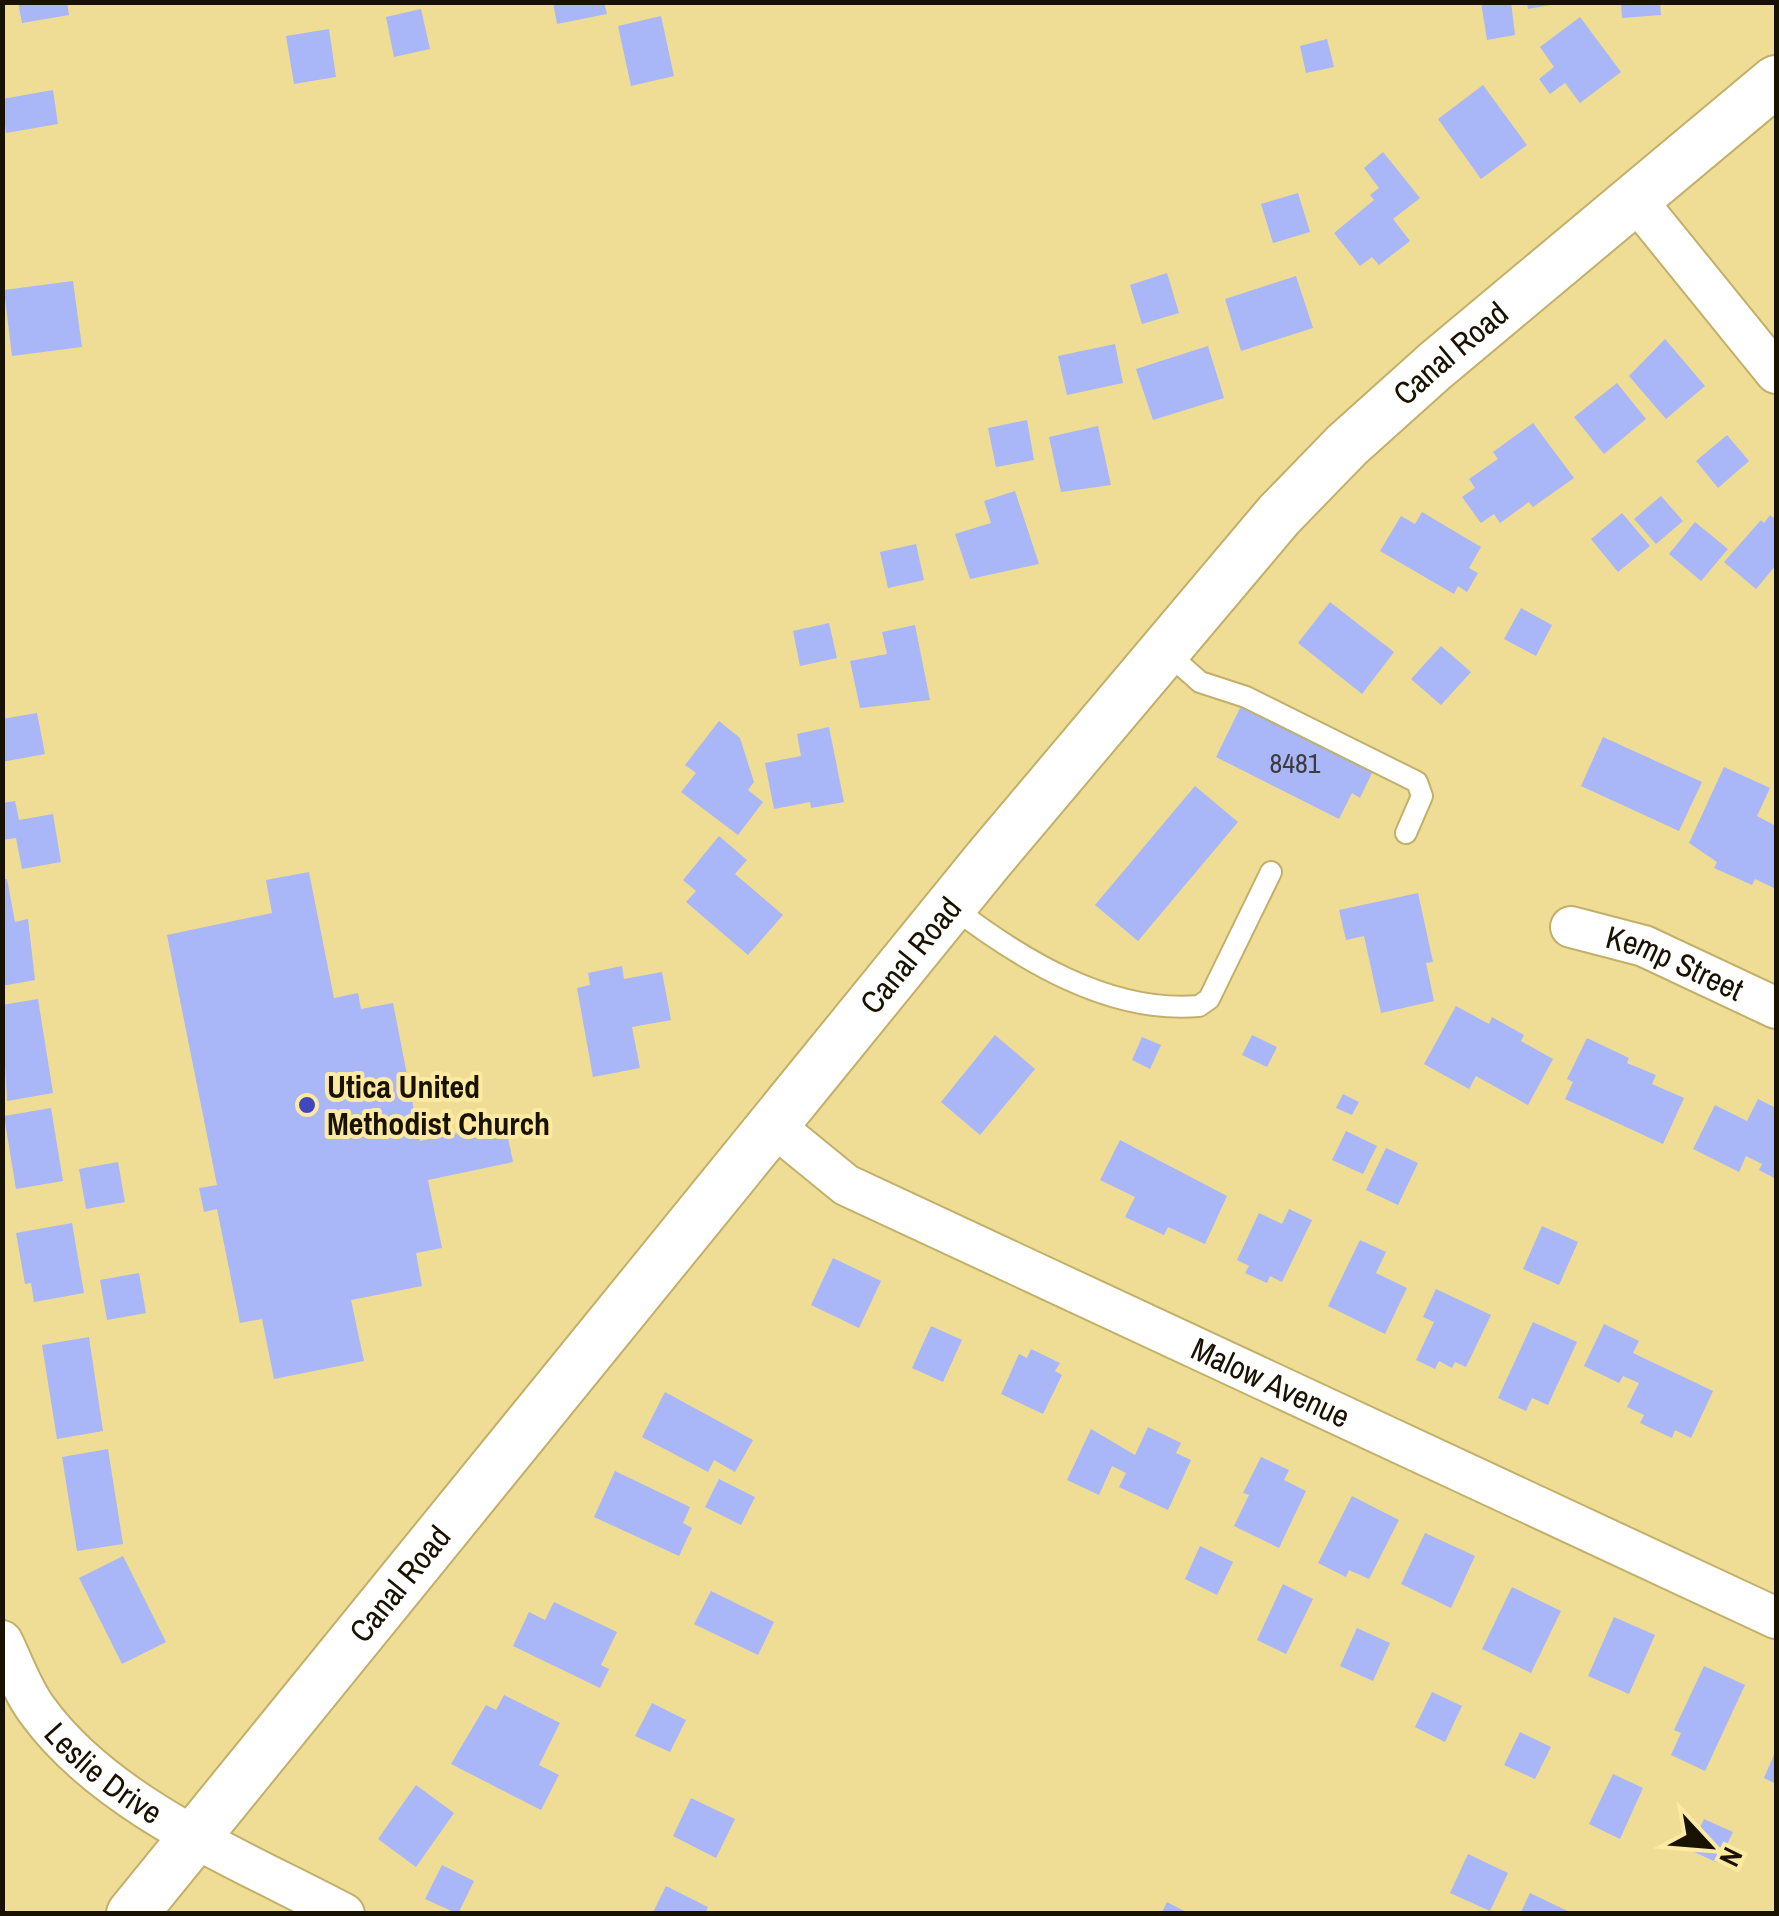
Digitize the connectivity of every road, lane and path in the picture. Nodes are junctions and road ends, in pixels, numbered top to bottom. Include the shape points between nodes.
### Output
1 (1776, 81) edge
2 (1635, 199) junction
3 (1776, 373) edge
4 (1163, 650) junction
5 (1406, 833) dead end
6 (1271, 872) dead end
7 (952, 906) junction
8 (1571, 927) dead end
9 (1776, 1008) edge
10 (775, 1127) junction
11 (1776, 1618) edge
12 (2, 1641) edge
13 (195, 1834) junction
14 (132, 1914) edge
15 (344, 1914) edge

1 - 2 street, Canal Road
2 - 3 street
2 - 4 street, Canal Road via 1347,445
4 - 5 lane via 1200,682 1246,696 1417,782 1422,796
4 - 7 street, Canal Road
6 - 7 lane via 1210,999 1199,1006 1114,998 1000,944
7 - 10 street, Canal Road
8 - 9 street, Kemp Street via 1644,946
10 - 11 street, Malow Avenue via 846,1185
10 - 13 street, Canal Road
12 - 13 street, Leslie Drive via 35,1708 68,1748 130,1798
13 - 14 street, Canal Road
13 - 15 street, Leslie Drive

